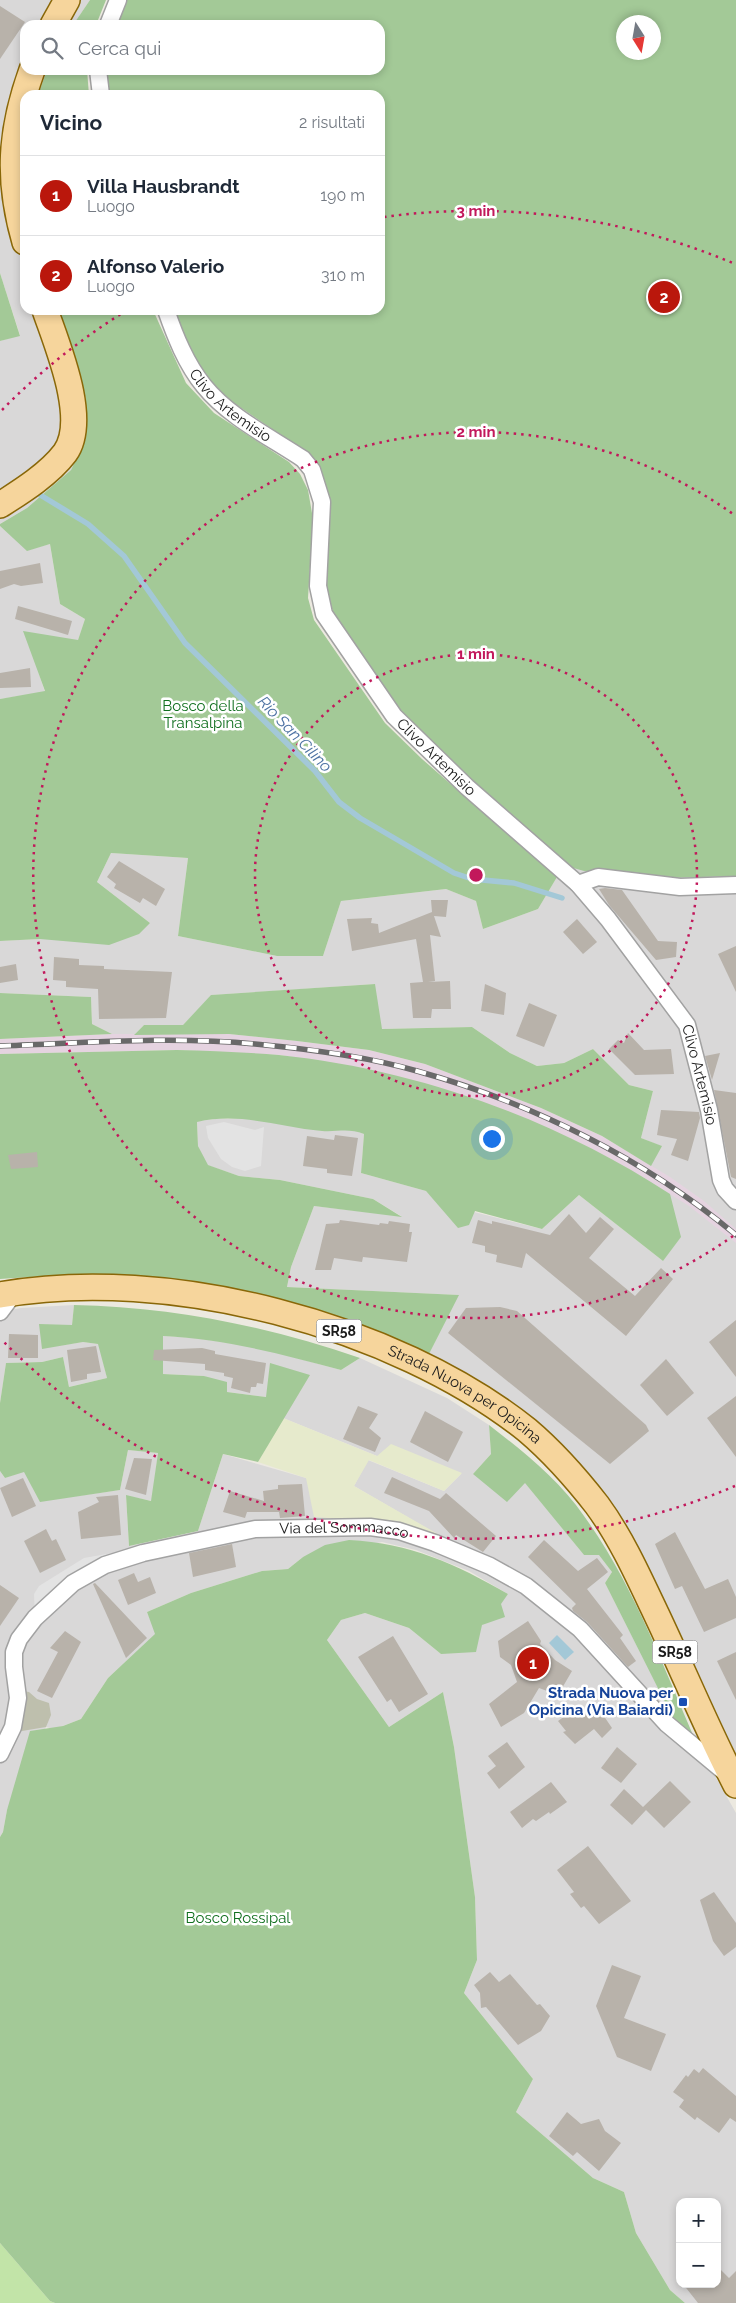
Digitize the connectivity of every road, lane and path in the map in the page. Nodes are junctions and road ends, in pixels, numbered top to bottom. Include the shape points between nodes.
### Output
1 (67, 0) edge
2 (118, 0) edge
3 (55, 20) edge
4 (110, 20) edge
5 (30, 75) edge
6 (99, 75) edge
7 (26, 90) edge
8 (100, 90) edge
9 (20, 110) edge
10 (20, 220) edge
11 (47, 315) edge
12 (168, 315) edge
13 (0, 505) edge
14 (578, 884) junction
15 (736, 885) edge
16 (736, 1201) edge
17 (8, 1294) edge
18 (0, 1312) edge
19 (0, 1754) edge
20 (735, 1781) edge

1 - 3 main road
2 - 4 street
5 - 7 main road
6 - 8 street
9 - 10 main road via 12,159 13,189
11 - 13 main road via 72,402 73,434 65,453 58,460
12 - 14 street, Clivo Artemisio via 188,362 204,386 221,403 302,459 312,470 322,502 318,586 324,614 377,693 410,733
14 - 15 street via 598,877 680,887
14 - 16 street, Clivo Artemisio via 687,1025 721,1180
17 - 18 street
17 - 20 main road, Strada Nuova per Opicina / SR58 via 59,1288 138,1289 205,1297 273,1312 339,1331 397,1353 439,1373 493,1406 525,1429 561,1462 613,1528
19 - 20 street, Via del Sommacco via 13,1727 18,1698 14,1652 19,1639 35,1618 73,1583 105,1565 143,1553 238,1532 294,1527 370,1527 399,1531 435,1543 490,1566 526,1586 580,1630 667,1724

